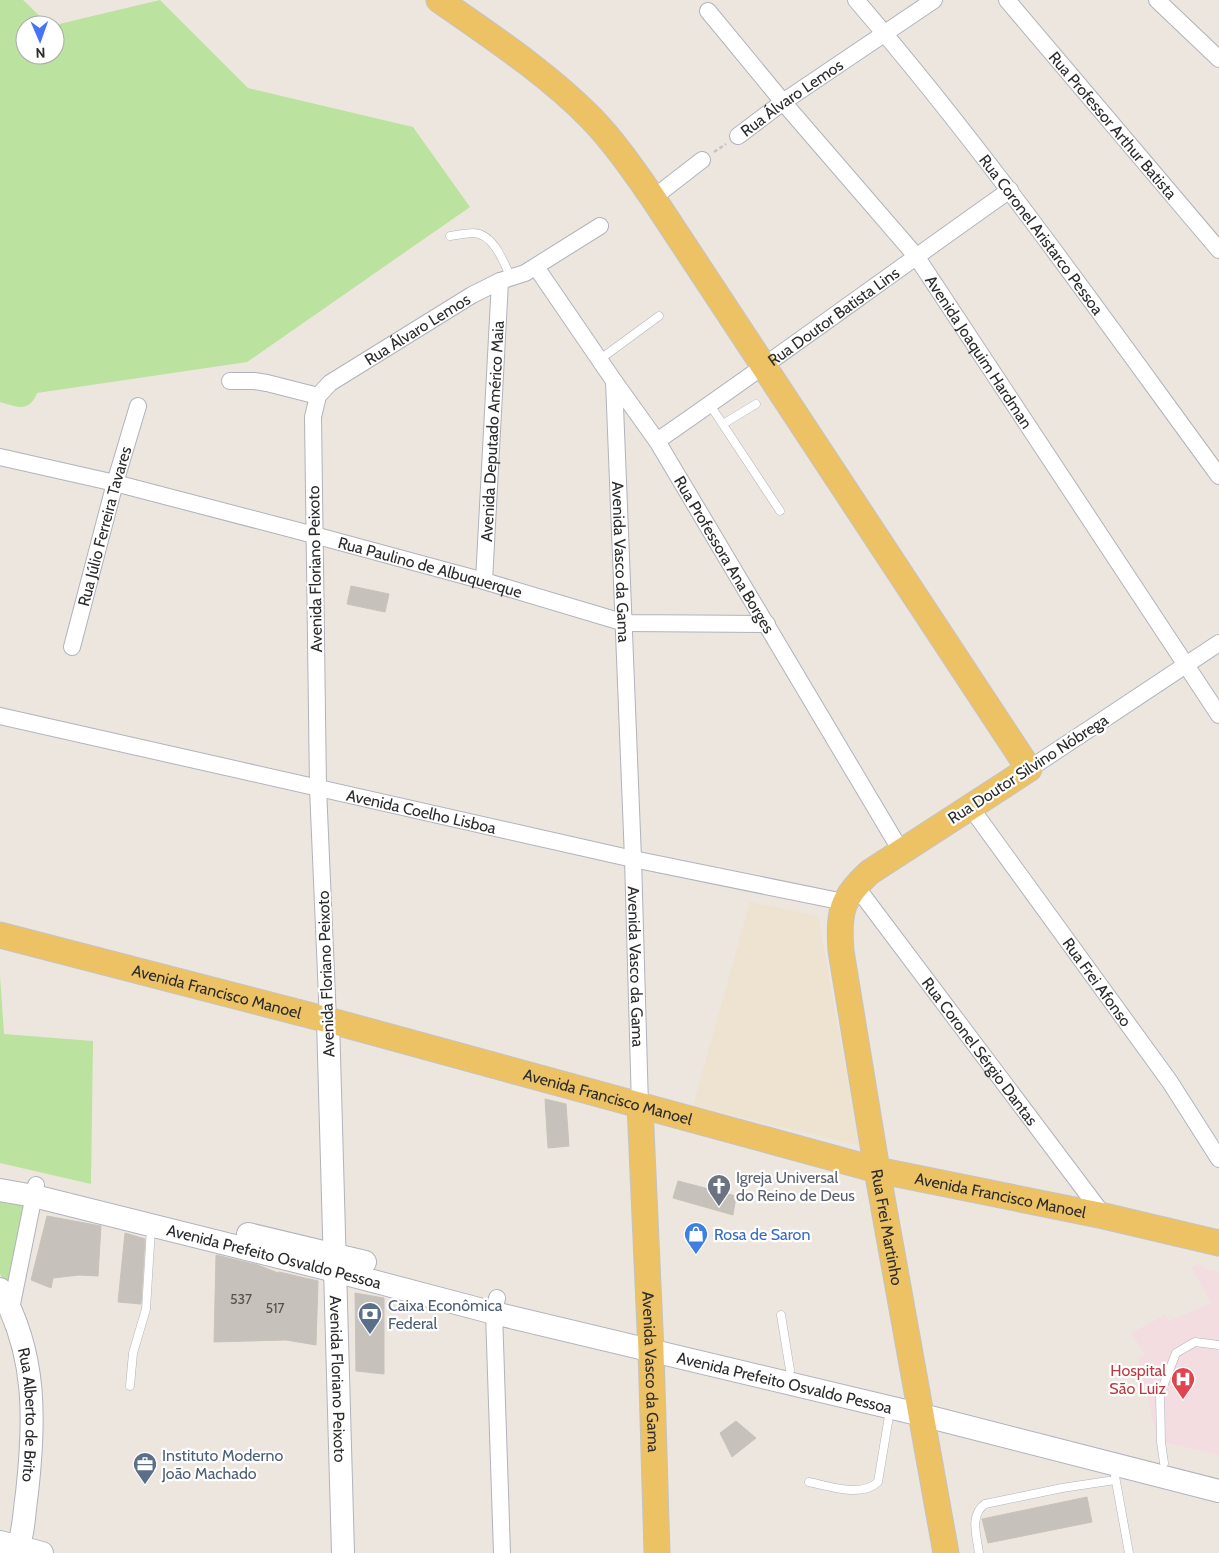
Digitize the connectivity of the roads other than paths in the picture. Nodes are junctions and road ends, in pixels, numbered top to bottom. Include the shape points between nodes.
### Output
1 (439, 0) edge
2 (856, 0) edge
3 (934, 0) edge
4 (1007, 0) edge
5 (1157, 0) edge
6 (708, 11) dead end
7 (885, 34) junction
8 (1219, 59) edge
9 (783, 102) junction
10 (738, 136) road end
11 (702, 160) road end
12 (1010, 190) junction
13 (653, 198) junction
14 (600, 226) dead end
15 (450, 236) dead end
16 (1219, 250) edge
17 (916, 256) junction
18 (536, 267) junction
19 (506, 279) junction
20 (659, 316) dead end
21 (599, 360) junction
22 (764, 367) junction
23 (230, 381) dead end
24 (614, 381) junction
25 (318, 396) junction
26 (756, 404) dead end
27 (710, 405) junction
28 (138, 406) dead end
29 (723, 424) junction
30 (657, 441) junction
31 (0, 456) edge
32 (1219, 476) edge
33 (115, 483) junction
34 (780, 512) dead end
35 (314, 535) junction
36 (484, 581) junction
37 (624, 623) junction
38 (767, 624) junction
39 (1219, 643) edge
40 (72, 647) dead end
41 (1186, 665) junction
42 (0, 716) edge
43 (1219, 716) edge
44 (1029, 770) junction
45 (318, 788) junction
46 (971, 808) junction
47 (901, 850) junction
48 (633, 859) junction
49 (850, 894) junction
50 (0, 935) edge
51 (328, 1020) junction
52 (640, 1106) junction
53 (1219, 1159) edge
54 (877, 1170) junction
55 (0, 1176) edge
56 (0, 1190) edge
57 (35, 1191) junction
58 (1104, 1216) junction
59 (151, 1226) junction
60 (1219, 1243) edge
61 (283, 1251) junction
62 (335, 1262) junction
63 (0, 1289) edge
64 (496, 1305) junction
65 (11, 1309) junction
66 (781, 1316) dead end
67 (650, 1344) junction
68 (1219, 1345) edge
69 (790, 1370) junction
70 (130, 1386) dead end
71 (890, 1408) junction
72 (920, 1408) junction
73 (1164, 1464) junction
74 (1114, 1472) junction
75 (1219, 1478) edge
76 (809, 1482) dead end
77 (1219, 1491) edge
78 (12, 1547) edge
79 (42, 1553) edge
80 (343, 1553) edge
81 (502, 1553) edge
82 (657, 1553) edge
83 (946, 1553) edge
84 (979, 1553) edge
85 (1129, 1553) edge

1 - 13 main road via 563,91 593,120
2 - 7 street, Rua Coronel Aristarco Pessoa
3 - 7 street, Rua Álvaro Lemos
4 - 16 street, Rua Professor Arthur Batista
5 - 8 street
6 - 9 street, Avenida Joaquim Hardman
7 - 9 street, Rua Álvaro Lemos
7 - 12 street, Rua Coronel Aristarco Pessoa
9 - 10 street, Rua Álvaro Lemos
9 - 17 street, Avenida Joaquim Hardman
11 - 13 street
12 - 17 street, Rua Doutor Batista Lins
12 - 32 street, Rua Coronel Aristarco Pessoa
13 - 22 main road
14 - 18 street, Rua Álvaro Lemos
15 - 19 lane via 476,233 488,238 500,256
17 - 22 street, Rua Doutor Batista Lins
17 - 41 street, Avenida Joaquim Hardman
18 - 19 street, Rua Álvaro Lemos
18 - 21 street, Rua Professora Ana Borges
19 - 25 street, Rua Álvaro Lemos via 472,295 330,383
19 - 36 street, Avenida Deputado Américo Maia
20 - 21 lane
21 - 24 street, Rua Professora Ana Borges
22 - 27 street, Rua Doutor Batista Lins
22 - 44 main road
23 - 25 street via 268,383
24 - 30 street, Rua Professora Ana Borges
24 - 37 street, Avenida Vasco da Gama
25 - 35 street, Avenida Floriano Peixoto via 313,417
26 - 29 lane
27 - 29 lane
27 - 30 street, Rua Doutor Batista Lins
28 - 33 street, Rua Júlio Ferreira Tavares
29 - 34 lane
30 - 38 street, Rua Professora Ana Borges
31 - 33 street, Rua Paulino de Albuquerque
33 - 35 street, Rua Paulino de Albuquerque
33 - 40 street, Rua Júlio Ferreira Tavares
35 - 36 street, Rua Paulino de Albuquerque
35 - 45 street, Avenida Floriano Peixoto
36 - 37 street, Rua Paulino de Albuquerque
37 - 38 street, Rua Paulino de Albuquerque
37 - 48 street, Avenida Vasco da Gama
38 - 47 street, Rua Professora Ana Borges
39 - 41 street, Rua Doutor Silvino Nóbrega
41 - 43 street, Avenida Joaquim Hardman
41 - 44 street, Rua Doutor Silvino Nóbrega
42 - 45 street, Avenida Coelho Lisboa
44 - 46 main road, Rua Doutor Silvino Nóbrega
45 - 48 street, Avenida Coelho Lisboa
45 - 51 street, Avenida Floriano Peixoto
46 - 47 main road, Rua Doutor Silvino Nóbrega
46 - 53 street, Rua Frei Afonso via 1170,1082
47 - 49 main road, Rua Doutor Silvino Nóbrega via 870,872
48 - 49 street, Avenida Coelho Lisboa
48 - 52 street, Avenida Vasco da Gama
49 - 54 main road, Rua Frei Martinho via 839,928 841,951
49 - 58 street, Rua Coronel Sérgio Dantas
50 - 51 main road, Avenida Francisco Manoel
51 - 52 main road, Avenida Francisco Manoel
51 - 62 street, Avenida Floriano Peixoto
52 - 54 main road, Avenida Francisco Manoel
52 - 67 main road, Avenida Vasco da Gama
54 - 58 main road, Avenida Francisco Manoel
54 - 72 main road, Rua Frei Martinho
55 - 57 street, Avenida Prefeito Osvaldo Pessoa
56 - 57 street, Avenida Prefeito Osvaldo Pessoa
57 - 59 street, Avenida Prefeito Osvaldo Pessoa
57 - 61 street, Avenida Prefeito Osvaldo Pessoa
57 - 65 street
58 - 60 main road, Avenida Francisco Manoel
59 - 61 street, Avenida Prefeito Osvaldo Pessoa
59 - 70 lane via 146,1309 133,1352
61 - 62 street, Avenida Prefeito Osvaldo Pessoa
62 - 64 street, Avenida Prefeito Osvaldo Pessoa
62 - 80 street, Avenida Floriano Peixoto
63 - 65 street, Rua Alberto de Brito
64 - 67 street, Avenida Prefeito Osvaldo Pessoa
64 - 81 street
65 - 78 street, Rua Alberto de Brito via 28,1365 32,1435 30,1466
66 - 69 lane
67 - 69 street, Avenida Prefeito Osvaldo Pessoa
67 - 71 street, Avenida Prefeito Osvaldo Pessoa
67 - 82 main road, Avenida Vasco da Gama
68 - 73 lane via 1195,1342 1176,1353 1160,1394
69 - 72 street, Avenida Prefeito Osvaldo Pessoa
71 - 72 street, Avenida Prefeito Osvaldo Pessoa
71 - 76 lane via 878,1482 872,1488 850,1490
72 - 73 street, Avenida Prefeito Osvaldo Pessoa
72 - 74 street, Avenida Prefeito Osvaldo Pessoa
72 - 83 main road, Rua Frei Martinho
73 - 75 street, Avenida Prefeito Osvaldo Pessoa
74 - 77 street, Avenida Prefeito Osvaldo Pessoa
74 - 84 lane via 1062,1488 985,1504 976,1514
74 - 85 lane
78 - 79 street

